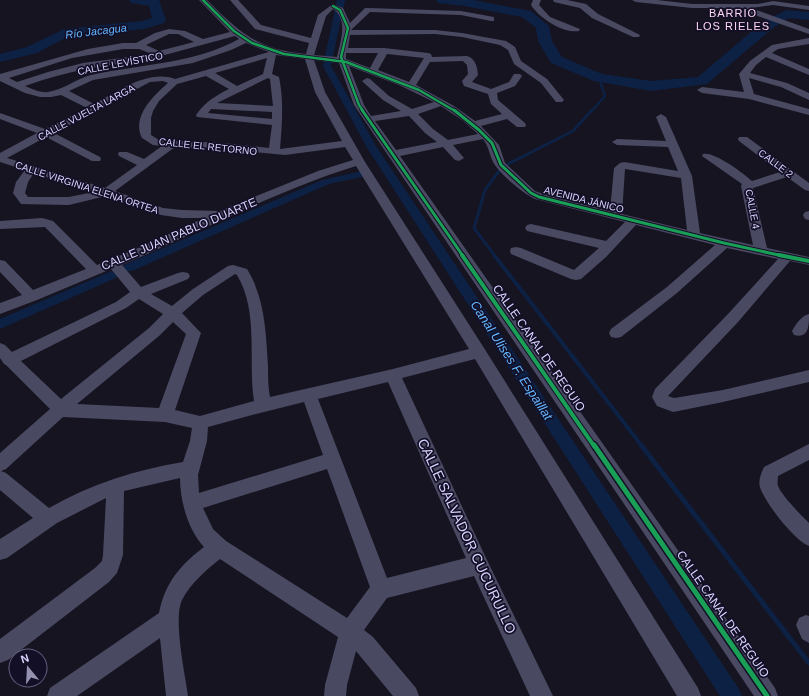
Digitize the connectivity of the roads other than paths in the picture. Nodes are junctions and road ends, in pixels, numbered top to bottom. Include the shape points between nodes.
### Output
1 (203, 0) edge
2 (234, 0) edge
3 (537, 0) edge
4 (557, 0) edge
5 (636, 0) edge
6 (792, 3) edge
7 (736, 5) junction
8 (333, 7) edge
9 (809, 8) edge
10 (491, 19) dead end
11 (436, 22) junction
12 (576, 29) dead end
13 (347, 30) junction
14 (809, 32) edge
15 (236, 33) junction
16 (636, 35) dead end
17 (246, 39) junction
18 (314, 41) junction
19 (809, 41) edge
20 (202, 42) junction
21 (138, 46) junction
22 (384, 51) junction
23 (275, 53) junction
24 (766, 54) junction
25 (155, 56) junction
26 (313, 57) junction
27 (340, 57) junction
28 (427, 60) junction
29 (148, 68) junction
30 (206, 72) junction
31 (373, 72) junction
32 (809, 72) edge
33 (744, 74) junction
34 (267, 75) junction
35 (517, 76) dead end
36 (0, 78) edge
37 (367, 81) dead end
38 (174, 82) junction
39 (18, 85) junction
40 (411, 86) junction
41 (237, 90) junction
42 (702, 90) dead end
43 (61, 91) junction
44 (491, 92) junction
45 (750, 96) junction
46 (809, 97) edge
47 (559, 100) dead end
48 (442, 103) junction
49 (208, 106) junction
50 (94, 108) junction
51 (277, 109) junction
52 (411, 112) junction
53 (809, 112) edge
54 (509, 115) junction
55 (0, 116) edge
56 (661, 117) dead end
57 (10, 120) junction
58 (369, 120) junction
59 (277, 123) junction
60 (473, 125) junction
61 (0, 126) edge
62 (521, 126) dead end
63 (46, 133) junction
64 (484, 136) junction
65 (743, 139) dead end
66 (617, 142) dead end
67 (348, 143) junction
68 (446, 143) junction
69 (172, 144) junction
70 (673, 144) junction
71 (274, 152) junction
72 (123, 154) dead end
73 (393, 154) junction
74 (707, 156) dead end
75 (0, 158) edge
76 (459, 158) dead end
77 (96, 159) dead end
78 (359, 162) junction
79 (145, 164) junction
80 (32, 168) junction
81 (788, 173) junction
82 (686, 176) junction
83 (748, 184) junction
84 (809, 188) edge
85 (107, 192) junction
86 (222, 214) junction
87 (616, 214) junction
88 (634, 220) junction
89 (0, 224) edge
90 (531, 228) dead end
91 (694, 235) junction
92 (724, 242) junction
93 (608, 246) junction
94 (516, 251) dead end
95 (761, 251) junction
96 (787, 257) junction
97 (809, 261) edge
98 (113, 263) junction
99 (0, 264) edge
100 (95, 270) junction
101 (183, 276) dead end
102 (139, 293) junction
103 (32, 297) junction
104 (0, 309) edge
105 (173, 313) junction
106 (809, 319) edge
107 (799, 331) dead end
108 (616, 332) dead end
109 (479, 352) junction
110 (5, 354) edge
111 (393, 375) junction
112 (809, 376) edge
113 (309, 395) junction
114 (264, 405) junction
115 (62, 410) junction
116 (165, 415) junction
117 (200, 423) junction
118 (809, 451) edge
119 (334, 459) junction
120 (0, 464) edge
121 (190, 468) junction
122 (0, 479) edge
123 (115, 486) junction
124 (192, 503) junction
125 (48, 519) junction
126 (809, 537) edge
127 (219, 548) junction
128 (0, 551) edge
129 (480, 565) junction
130 (381, 589) junction
131 (168, 619) junction
132 (350, 632) junction
133 (0, 652) edge
134 (58, 696) edge
135 (177, 696) edge
136 (335, 696) edge
137 (408, 696) edge
138 (542, 696) edge
139 (690, 696) edge
140 (767, 696) edge

1 - 15 street, AVENIDA JÁNICO
2 - 18 street via 258,26 269,32
3 - 12 street via 535,5 541,15
4 - 16 street via 583,6 595,16
5 - 7 street via 692,6
6 - 7 street
6 - 9 street
7 - 14 street
8 - 13 street
8 - 18 street via 322,15
10 - 11 street via 474,15
11 - 13 street
11 - 13 street via 368,10
11 - 47 street via 462,34 503,42 512,50 517,62 544,80
13 - 27 street
15 - 17 street, AVENIDA JÁNICO
15 - 20 street
17 - 23 street, AVENIDA JÁNICO
17 - 29 street, CALLE LEVÍSTICO via 215,54
18 - 26 street
19 - 24 street via 775,47
20 - 21 street via 174,31 161,34
20 - 25 street
21 - 25 street via 146,48
21 - 36 street via 97,51
22 - 27 street
22 - 28 street via 424,55 428,56
22 - 31 street
23 - 26 street, AVENIDA JÁNICO
23 - 30 street, CALLE EL RETORNO
23 - 34 street
24 - 32 street
24 - 33 street via 753,63
25 - 29 street
25 - 39 street via 88,64
26 - 27 street, AVENIDA JÁNICO
26 - 67 street via 320,92
27 - 31 street, AVENIDA JÁNICO
27 - 58 street, CALLE CANAL DE REGUIO via 359,105
28 - 40 street
28 - 44 street via 469,60 473,76 467,84
29 - 43 street, CALLE LEVÍSTICO via 91,78
30 - 38 street, CALLE EL RETORNO
30 - 41 street
31 - 40 street, AVENIDA JÁNICO
33 - 45 street
33 - 46 street via 784,85
34 - 41 street
34 - 51 street via 274,77 278,94
35 - 44 street via 512,84
36 - 39 street, CALLE LEVÍSTICO
37 - 52 street via 386,98
38 - 50 street, CALLE VUELTA LARGA via 164,78 148,80
38 - 69 street, CALLE EL RETORNO via 150,104 145,126 146,136 157,143
39 - 43 street, CALLE LEVÍSTICO via 43,94
40 - 48 street, AVENIDA JÁNICO
41 - 49 street
42 - 45 street
43 - 50 street
44 - 54 street via 494,102
45 - 53 street
48 - 52 street
48 - 60 street, AVENIDA JÁNICO
49 - 51 street
49 - 59 street via 201,115
50 - 63 street, CALLE VUELTA LARGA
51 - 59 street
52 - 58 street
52 - 68 street via 429,131
54 - 60 street
54 - 62 street
55 - 57 street
56 - 70 street
57 - 61 street
57 - 63 street
58 - 73 street, CALLE CANAL DE REGUIO
59 - 71 street
60 - 64 street, AVENIDA JÁNICO
63 - 75 street, CALLE VUELTA LARGA
63 - 77 street
64 - 68 street
64 - 87 street, AVENIDA JÁNICO via 493,145 504,168 531,193
65 - 81 street, CALLE 2
66 - 70 street
67 - 71 street, CALLE EL RETORNO
67 - 78 street
68 - 73 street
68 - 76 street
69 - 71 street, CALLE EL RETORNO
69 - 79 street
70 - 82 street
72 - 79 street
73 - 140 street, CALLE CANAL DE REGUIO
74 - 83 street
75 - 80 street, CALLE VIRGINIA ELENA ORTEA
78 - 86 street, CALLE JUAN PABLO DUARTE via 322,173
78 - 109 street
79 - 85 street
80 - 85 street, CALLE VIRGINIA ELENA ORTEA
80 - 85 street via 20,186 19,193 25,201 69,201
81 - 83 street, CALLE 4
81 - 84 street, CALLE 2
82 - 87 street via 621,166
82 - 91 street
83 - 95 street, CALLE 4
85 - 86 street, CALLE VIRGINIA ELENA ORTEA via 161,211
86 - 98 street, CALLE JUAN PABLO DUARTE
87 - 88 street, AVENIDA JÁNICO
88 - 91 street, AVENIDA JÁNICO
88 - 93 street
89 - 100 street via 49,224
90 - 93 street
91 - 92 street, AVENIDA JÁNICO
92 - 95 street, AVENIDA JÁNICO
92 - 108 street via 699,268
93 - 94 street via 576,276
95 - 96 street, AVENIDA JÁNICO
96 - 97 street, AVENIDA JÁNICO
96 - 112 street via 660,396 663,402 673,405
98 - 100 street, CALLE JUAN PABLO DUARTE
98 - 102 street
99 - 103 street
100 - 103 street, CALLE JUAN PABLO DUARTE
101 - 102 street
102 - 105 street
102 - 110 street via 121,304
103 - 104 street, CALLE JUAN PABLO DUARTE
105 - 114 street via 229,270 236,268 242,271 248,279 257,312 261,393
105 - 115 street
105 - 116 street via 194,333
106 - 107 street
109 - 111 street
109 - 139 street
110 - 115 street
111 - 113 street
111 - 129 street, CALLE SALVADOR CUCURULLO
113 - 114 street
113 - 119 street
114 - 117 street
115 - 116 street
115 - 120 street
116 - 117 street
117 - 121 street via 201,437
118 - 126 street via 770,472 768,482 777,499
119 - 124 street
119 - 130 street
121 - 123 street
121 - 124 street via 188,478
122 - 125 street
123 - 125 street via 85,498
123 - 133 street via 114,555 110,566 102,575
124 - 127 street via 206,535
125 - 128 street via 20,535
127 - 131 street via 195,566 183,581 172,598
127 - 132 street
129 - 130 street
129 - 138 street, CALLE SALVADOR CUCURULLO
130 - 132 street
131 - 134 street
131 - 135 street
132 - 136 street
132 - 137 street via 365,645

